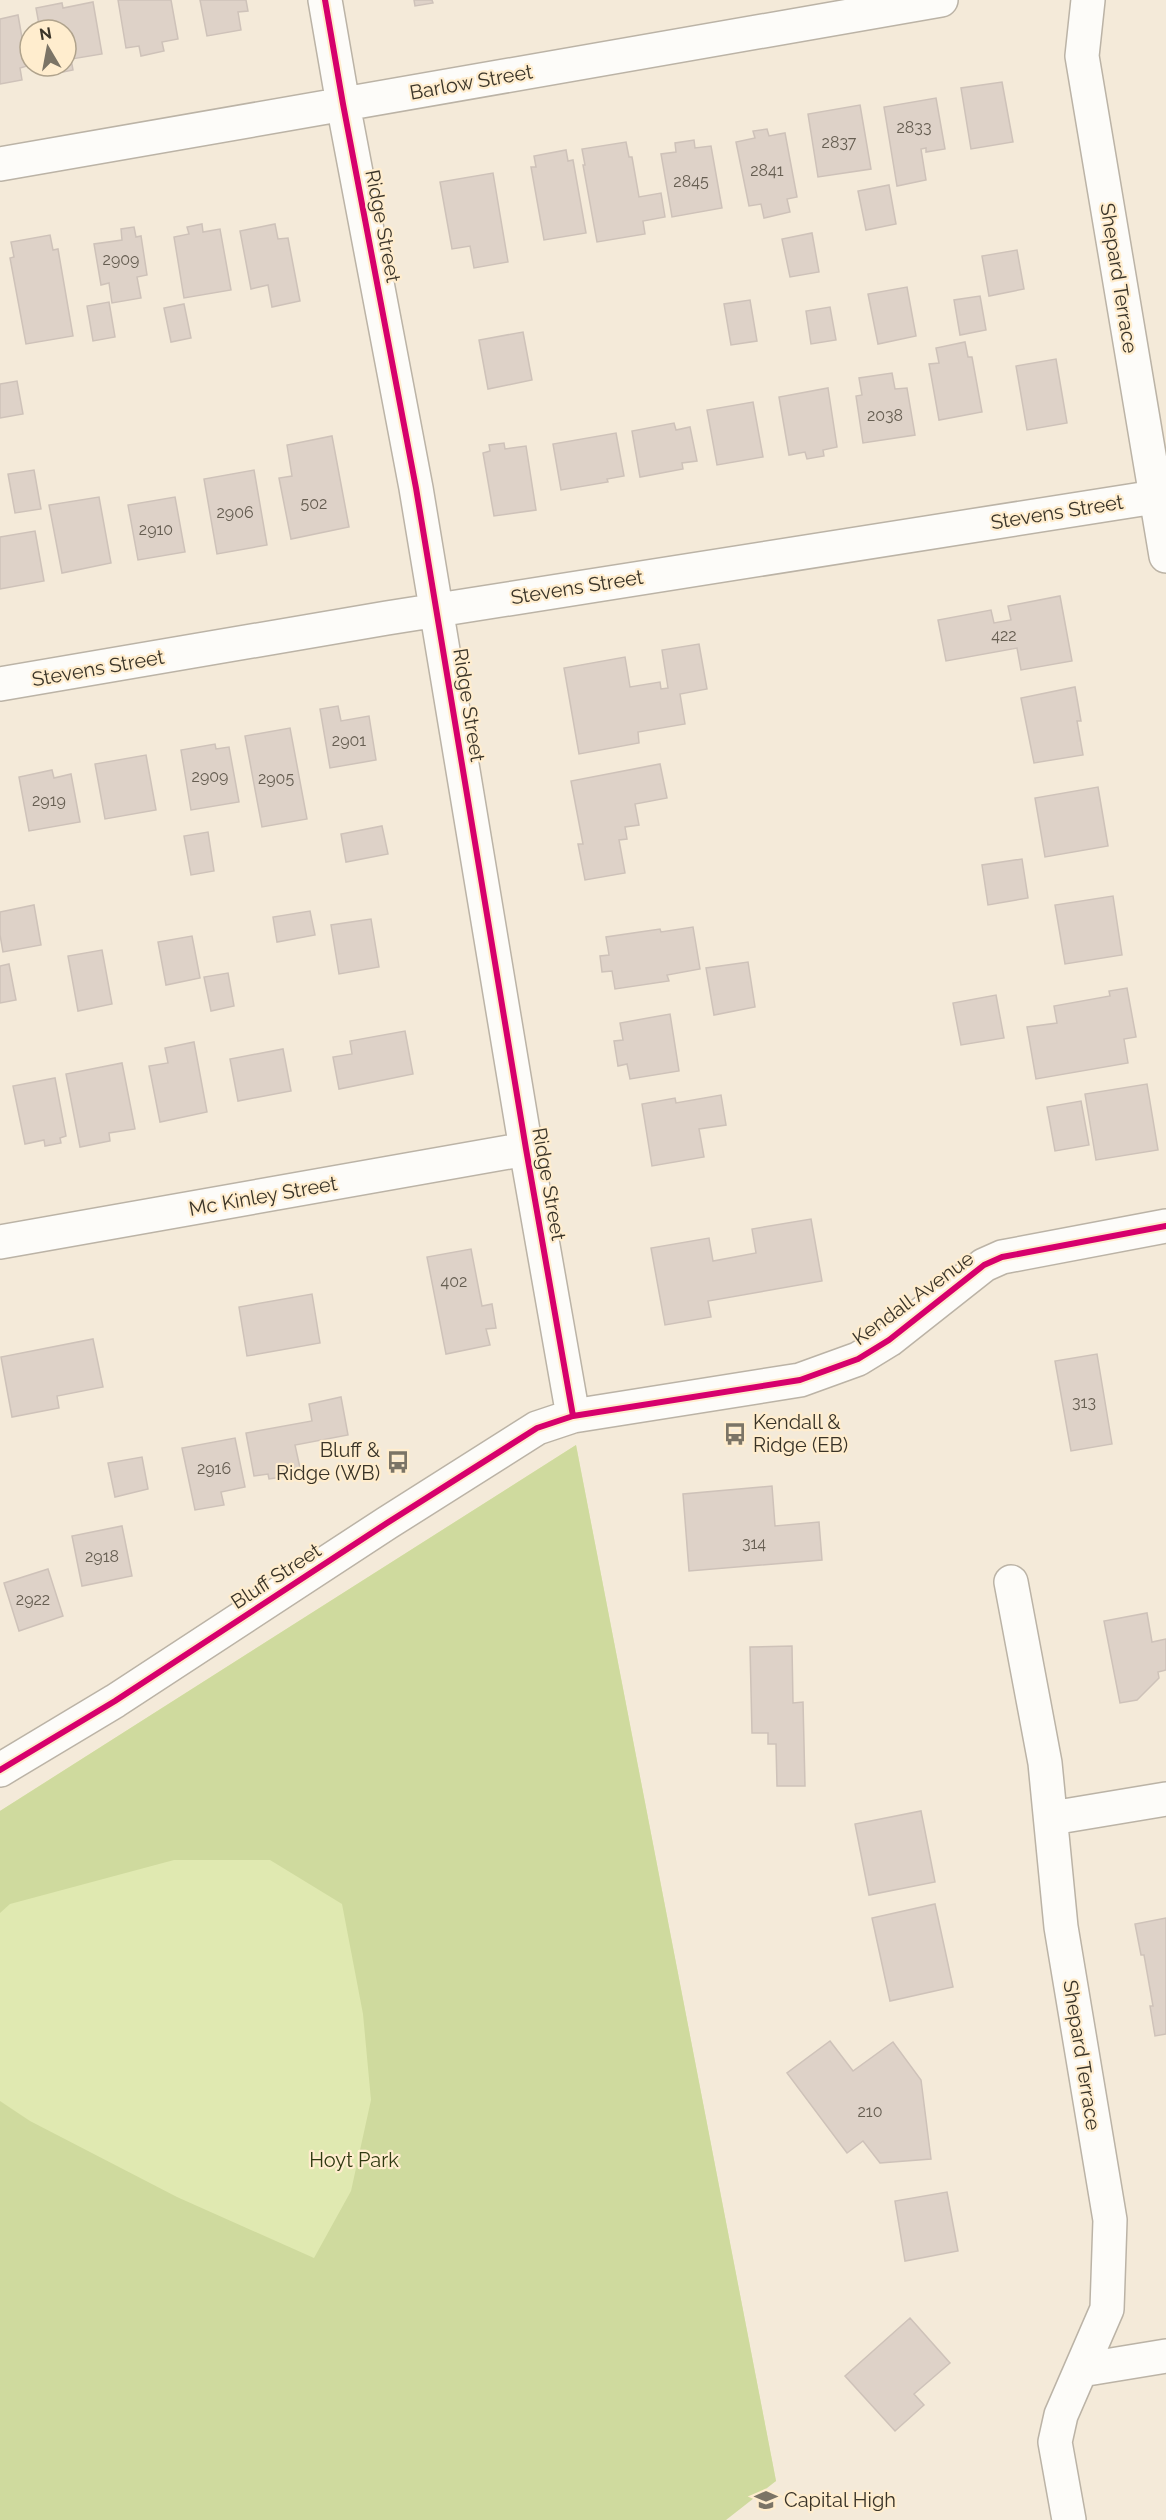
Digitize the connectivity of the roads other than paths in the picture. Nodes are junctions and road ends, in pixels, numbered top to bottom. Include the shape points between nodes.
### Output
1 (325, 0) edge
2 (941, 0) edge
3 (1088, 0) edge
4 (343, 104) junction
5 (0, 164) edge
6 (1155, 497) junction
7 (1166, 556) edge
8 (437, 609) junction
9 (0, 684) edge
10 (526, 1149) junction
11 (1166, 1226) edge
12 (0, 1242) edge
13 (573, 1416) junction
14 (1011, 1582) dead end
15 (0, 1770) edge
16 (1166, 1799) edge
17 (1052, 1818) junction
18 (1166, 2356) edge
19 (1081, 2370) junction
20 (1069, 2520) edge

1 - 4 street, Ridge Street
2 - 4 street, Barlow Street
3 - 6 street, Shepard Terrace via 1082,56
4 - 5 street, Barlow Street
4 - 8 street, Ridge Street
6 - 7 street, Shepard Terrace
6 - 8 street, Stevens Street
8 - 9 street, Stevens Street
8 - 10 street, Ridge Street
10 - 12 street, Mc Kinley Street
10 - 13 street, Ridge Street
11 - 13 street, Kendall Avenue via 1002,1257 984,1265 889,1340 858,1359 800,1380
13 - 15 street, Bluff Street via 537,1428 115,1701
14 - 17 street, Shepard Terrace
16 - 17 street
17 - 19 street, Shepard Terrace via 1061,1927 1110,2220 1107,2309
18 - 19 street
19 - 20 street, Shepard Terrace via 1061,2415 1055,2442

